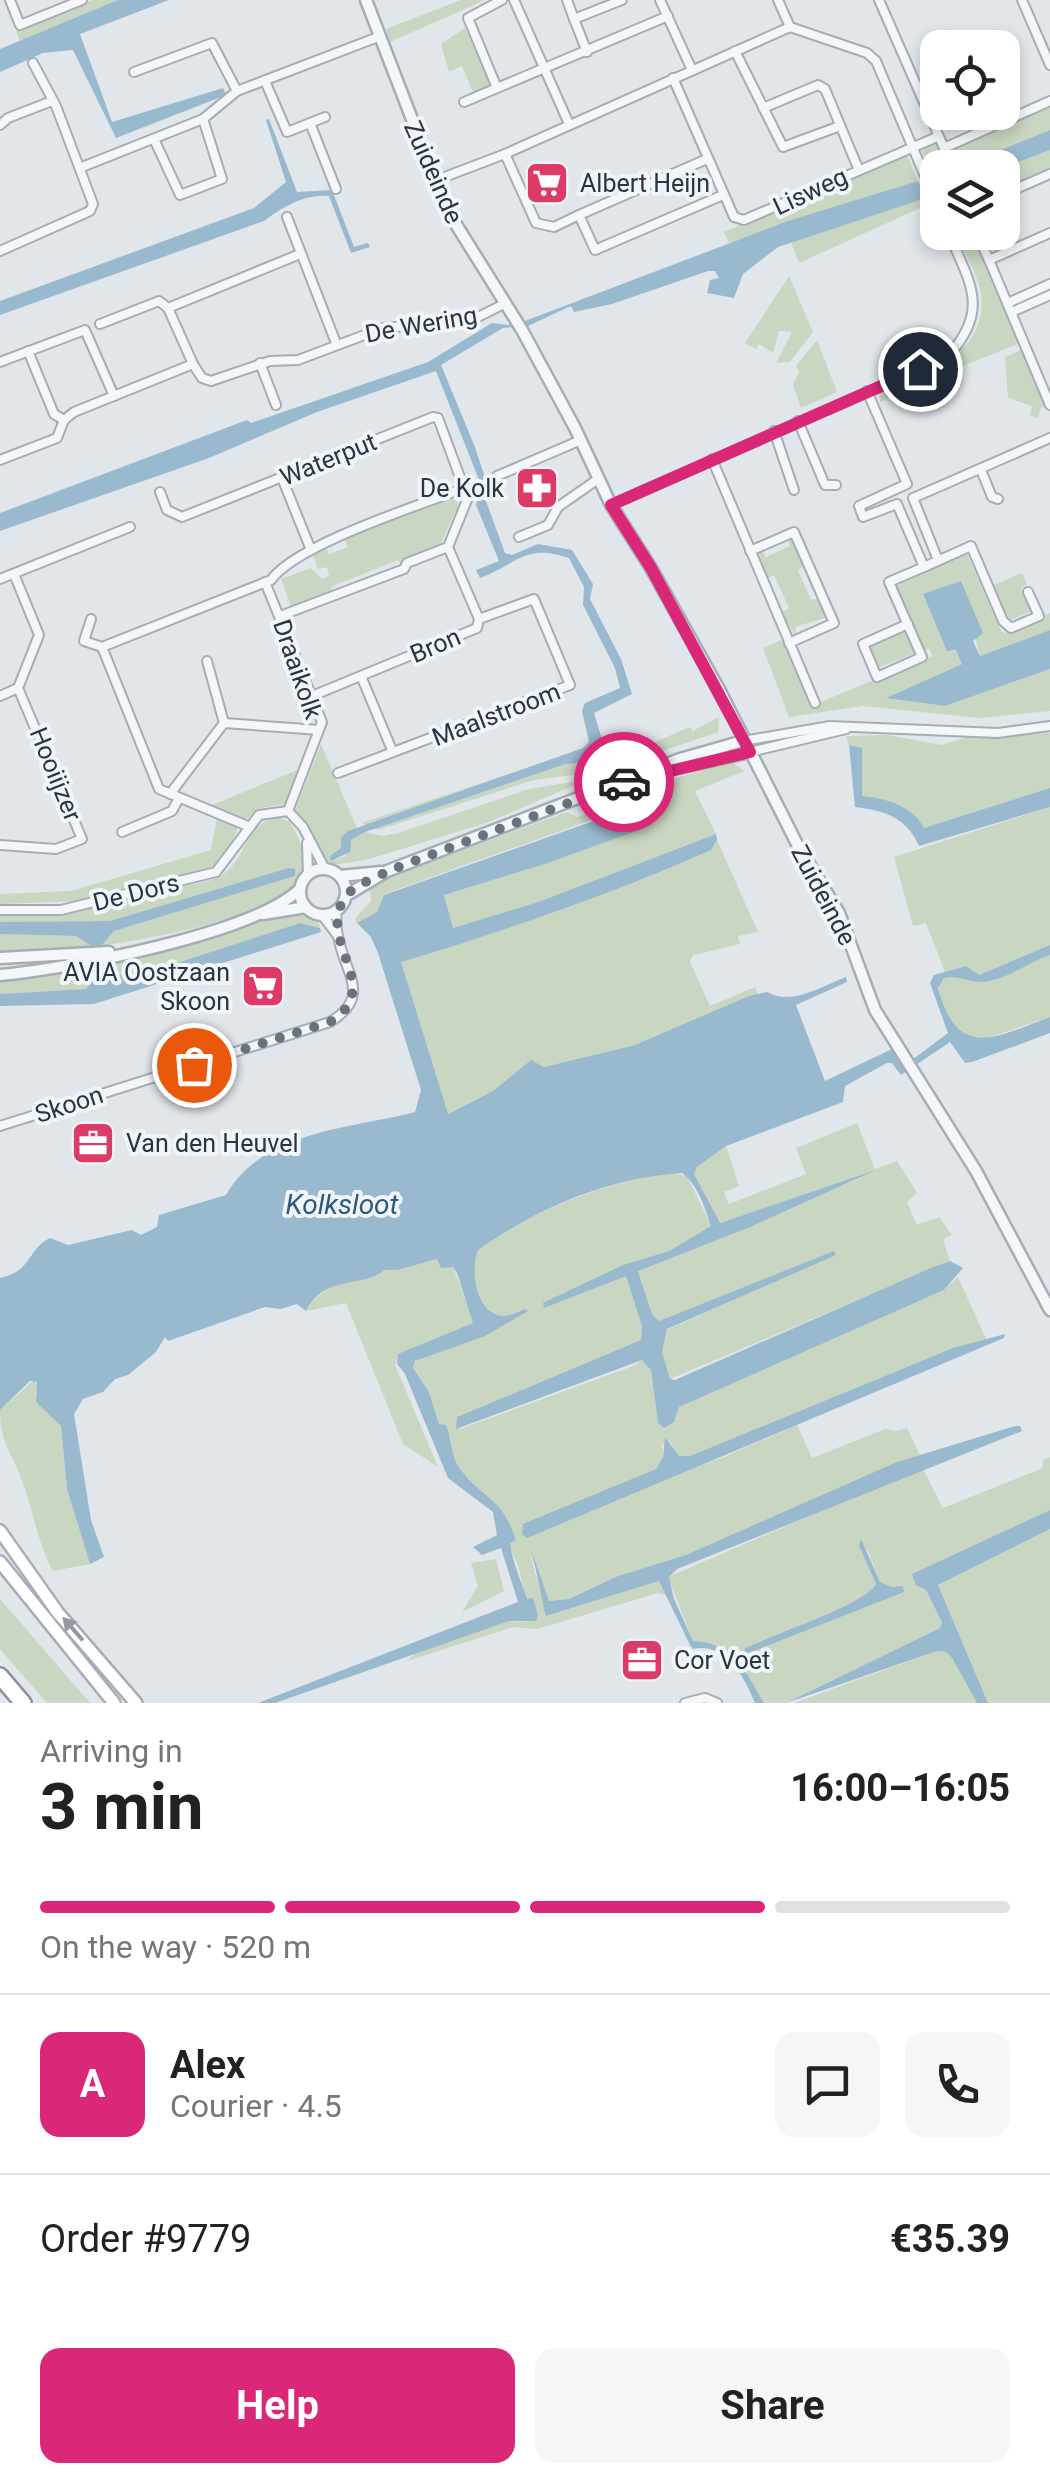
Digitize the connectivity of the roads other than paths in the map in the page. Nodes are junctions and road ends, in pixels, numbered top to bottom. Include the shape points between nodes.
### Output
1 (10, 0) edge
2 (82, 0) edge
3 (366, 0) edge
4 (502, 0) edge
5 (514, 0) edge
6 (567, 0) edge
7 (622, 0) edge
8 (660, 0) edge
9 (778, 0) edge
10 (880, 0) edge
11 (1023, 0) edge
12 (668, 16) junction
13 (574, 19) junction
14 (790, 26) junction
15 (378, 37) junction
16 (734, 51) junction
17 (587, 52) junction
18 (33, 63) dead end
19 (1050, 65) edge
20 (544, 70) junction
21 (692, 70) junction
22 (134, 72) dead end
23 (674, 78) junction
24 (266, 82) junction
25 (496, 88) junction
26 (237, 91) junction
27 (1050, 101) edge
28 (52, 102) junction
29 (464, 102) dead end
30 (763, 108) junction
31 (325, 117) dead end
32 (203, 119) junction
33 (310, 123) junction
34 (569, 124) junction
35 (0, 126) edge
36 (840, 126) junction
37 (937, 137) junction
38 (154, 139) junction
39 (910, 146) junction
40 (504, 154) junction
41 (707, 159) junction
42 (920, 167) edge
43 (82, 168) junction
44 (858, 168) junction
45 (1050, 174) edge
46 (434, 180) junction
47 (1020, 187) edge
48 (336, 189) dead end
49 (723, 194) junction
50 (579, 215) junction
51 (287, 217) dead end
52 (1050, 233) edge
53 (956, 250) edge
54 (984, 250) edge
55 (0, 251) edge
56 (300, 254) junction
57 (989, 260) junction
58 (1050, 284) edge
59 (1050, 295) edge
60 (506, 303) junction
61 (168, 308) junction
62 (1010, 308) junction
63 (100, 324) dead end
64 (336, 344) junction
65 (28, 351) junction
66 (0, 362) edge
67 (260, 363) junction
68 (192, 364) junction
69 (868, 391) junction
70 (1047, 391) edge
71 (114, 396) junction
72 (276, 405) dead end
73 (1050, 405) edge
74 (64, 420) junction
75 (798, 421) junction
76 (774, 431) junction
77 (1050, 439) edge
78 (581, 440) junction
79 (712, 459) junction
80 (0, 460) edge
81 (981, 470) junction
82 (497, 476) dead end
83 (282, 478) junction
84 (598, 479) junction
85 (908, 484) junction
86 (836, 485) dead end
87 (464, 488) junction
88 (794, 490) dead end
89 (160, 492) dead end
90 (914, 498) junction
91 (998, 500) dead end
92 (611, 505) junction
93 (130, 527) dead end
94 (519, 536) dead end
95 (448, 547) junction
96 (311, 550) junction
97 (750, 552) junction
98 (938, 560) junction
99 (924, 567) junction
100 (14, 574) junction
101 (0, 579) edge
102 (265, 582) junction
103 (1028, 592) dead end
104 (280, 616) junction
105 (91, 619) dead end
106 (479, 620) junction
107 (908, 624) junction
108 (789, 643) junction
109 (102, 647) junction
110 (206, 661) dead end
111 (362, 676) junction
112 (18, 688) junction
113 (0, 696) edge
114 (312, 696) junction
115 (815, 703) dead end
116 (224, 724) junction
117 (875, 725) junction
118 (1050, 726) edge
119 (319, 730) junction
120 (744, 741) junction
121 (392, 750) junction
122 (750, 752) junction
123 (338, 773) dead end
124 (639, 777) junction
125 (174, 796) junction
126 (288, 811) junction
127 (250, 827) junction
128 (122, 832) dead end
129 (306, 833) junction
130 (0, 845) edge
131 (324, 869) junction
132 (388, 871) junction
133 (308, 874) junction
134 (340, 876) junction
135 (300, 889) junction
136 (347, 895) junction
137 (306, 907) junction
138 (0, 910) edge
139 (336, 912) junction
140 (322, 915) junction
141 (252, 916) junction
142 (338, 936) junction
143 (145, 948) junction
144 (0, 958) edge
145 (0, 975) edge
146 (0, 1126) edge
147 (1050, 1310) edge
148 (0, 1531) edge
149 (0, 1562) edge
150 (0, 1676) edge
151 (714, 1701) edge
152 (22, 1703) edge
153 (114, 1703) edge
154 (136, 1703) edge
155 (686, 1703) edge

1 - 2 street via 20,26
3 - 15 street, Zuideinde
4 - 25 street via 468,18
5 - 20 street
6 - 13 street
7 - 13 street
8 - 12 street
9 - 14 street
10 - 37 street
11 - 19 street
12 - 17 street
12 - 21 street
13 - 17 street
14 - 16 street
14 - 39 street via 876,61
15 - 24 street
15 - 46 street, Zuideinde
16 - 21 street
16 - 30 street, Lisweg
17 - 20 street
18 - 28 street
20 - 25 street
20 - 34 street
21 - 23 street
22 - 26 street via 212,44
23 - 34 street
23 - 41 street
24 - 26 street
24 - 33 street via 288,132
25 - 29 street
26 - 32 street
27 - 37 street, Lisweg via 944,148
28 - 35 street
28 - 43 street
30 - 36 street, Lisweg via 782,147
30 - 36 street, Lisweg via 818,85
31 - 33 street
32 - 38 street
32 - 38 street via 222,179 180,194
33 - 48 street
34 - 40 street
36 - 44 street, Lisweg
37 - 39 street, Lisweg
38 - 43 street
39 - 42 street
39 - 44 street, Lisweg
40 - 46 street
40 - 50 street via 536,223 554,227
41 - 49 street
41 - 50 street
43 - 55 street via 90,211
44 - 49 street, Lisweg via 744,220 734,217
45 - 47 street
46 - 60 street, Zuideinde
49 - 50 street via 595,250
51 - 56 street, De Wering
52 - 57 street
53 - 69 street via 975,306 962,341 947,357
54 - 57 street
56 - 61 street
56 - 64 street, De Wering
57 - 62 street
58 - 62 street
59 - 62 street
60 - 64 street, De Wering via 470,321 383,328
60 - 78 street, Zuideinde
61 - 63 street via 159,301
61 - 68 street
62 - 70 street
64 - 67 street, De Wering via 298,360
65 - 66 street
65 - 71 street via 85,330
65 - 74 street via 54,414
67 - 68 street, De Wering via 210,381
67 - 72 street
68 - 71 street
69 - 75 street
69 - 85 street
70 - 73 street
71 - 74 street
74 - 80 street via 57,438
75 - 76 street
75 - 86 street via 825,485
76 - 79 street
76 - 88 street
77 - 81 street
78 - 82 street
78 - 84 street, Zuideinde
79 - 92 street
79 - 97 street
81 - 90 street
81 - 91 street
83 - 87 street, Waterput via 433,417
83 - 89 street, Waterput via 182,517 167,510
83 - 96 street
84 - 92 street, Zuideinde
84 - 94 street via 558,507 548,525
85 - 90 street
85 - 99 street via 859,506 863,518 897,504
87 - 95 street via 467,500
87 - 96 street
90 - 98 street
92 - 120 street, Zuideinde
93 - 100 street
95 - 104 street
95 - 106 street, Bron
96 - 102 street
97 - 108 street
97 - 108 street via 794,532 834,622
98 - 99 street
98 - 103 street via 970,546 1010,628 1039,616
99 - 107 street via 889,582
100 - 101 street
100 - 112 street via 39,635
102 - 104 street, Draaikolk
102 - 109 street
104 - 114 street, Draaikolk
105 - 109 street via 84,641
106 - 111 street, Bron via 477,628
106 - 121 street, Maalstroom via 534,599 570,685
107 - 107 street via 862,644 878,677 922,657
108 - 115 street
109 - 125 street via 159,789
110 - 116 street
111 - 114 street, Bron
111 - 121 street
112 - 113 street
112 - 130 street, Hooiijzer via 82,838 56,849
114 - 119 street, Draaikolk
116 - 119 street
116 - 125 street
117 - 118 street via 998,733
117 - 120 street
117 - 122 street
119 - 126 street, Draaikolk
120 - 122 street, Zuideinde
120 - 124 street
121 - 123 street, Maalstroom
122 - 124 street
122 - 147 street, Zuideinde via 839,913 875,1010 993,1201
124 - 132 street
125 - 127 street
125 - 128 street via 172,812
126 - 127 street via 260,815
126 - 129 street
127 - 138 street, De Dors via 216,872 62,910
129 - 131 street
129 - 133 street
131 - 133 street
131 - 134 street
132 - 134 street
132 - 136 street
133 - 135 street
134 - 136 street
135 - 137 street
135 - 141 street
136 - 139 street
137 - 140 street
137 - 141 street
139 - 140 street
139 - 142 street, Skoon
140 - 142 street, Skoon
141 - 143 street
142 - 146 street, Skoon via 354,992 345,1013 330,1022
143 - 144 street
143 - 145 street via 69,968
154 -> 148 main road via 58,1613
149 - 153 main road
150 - 152 highway
151 - 155 street

